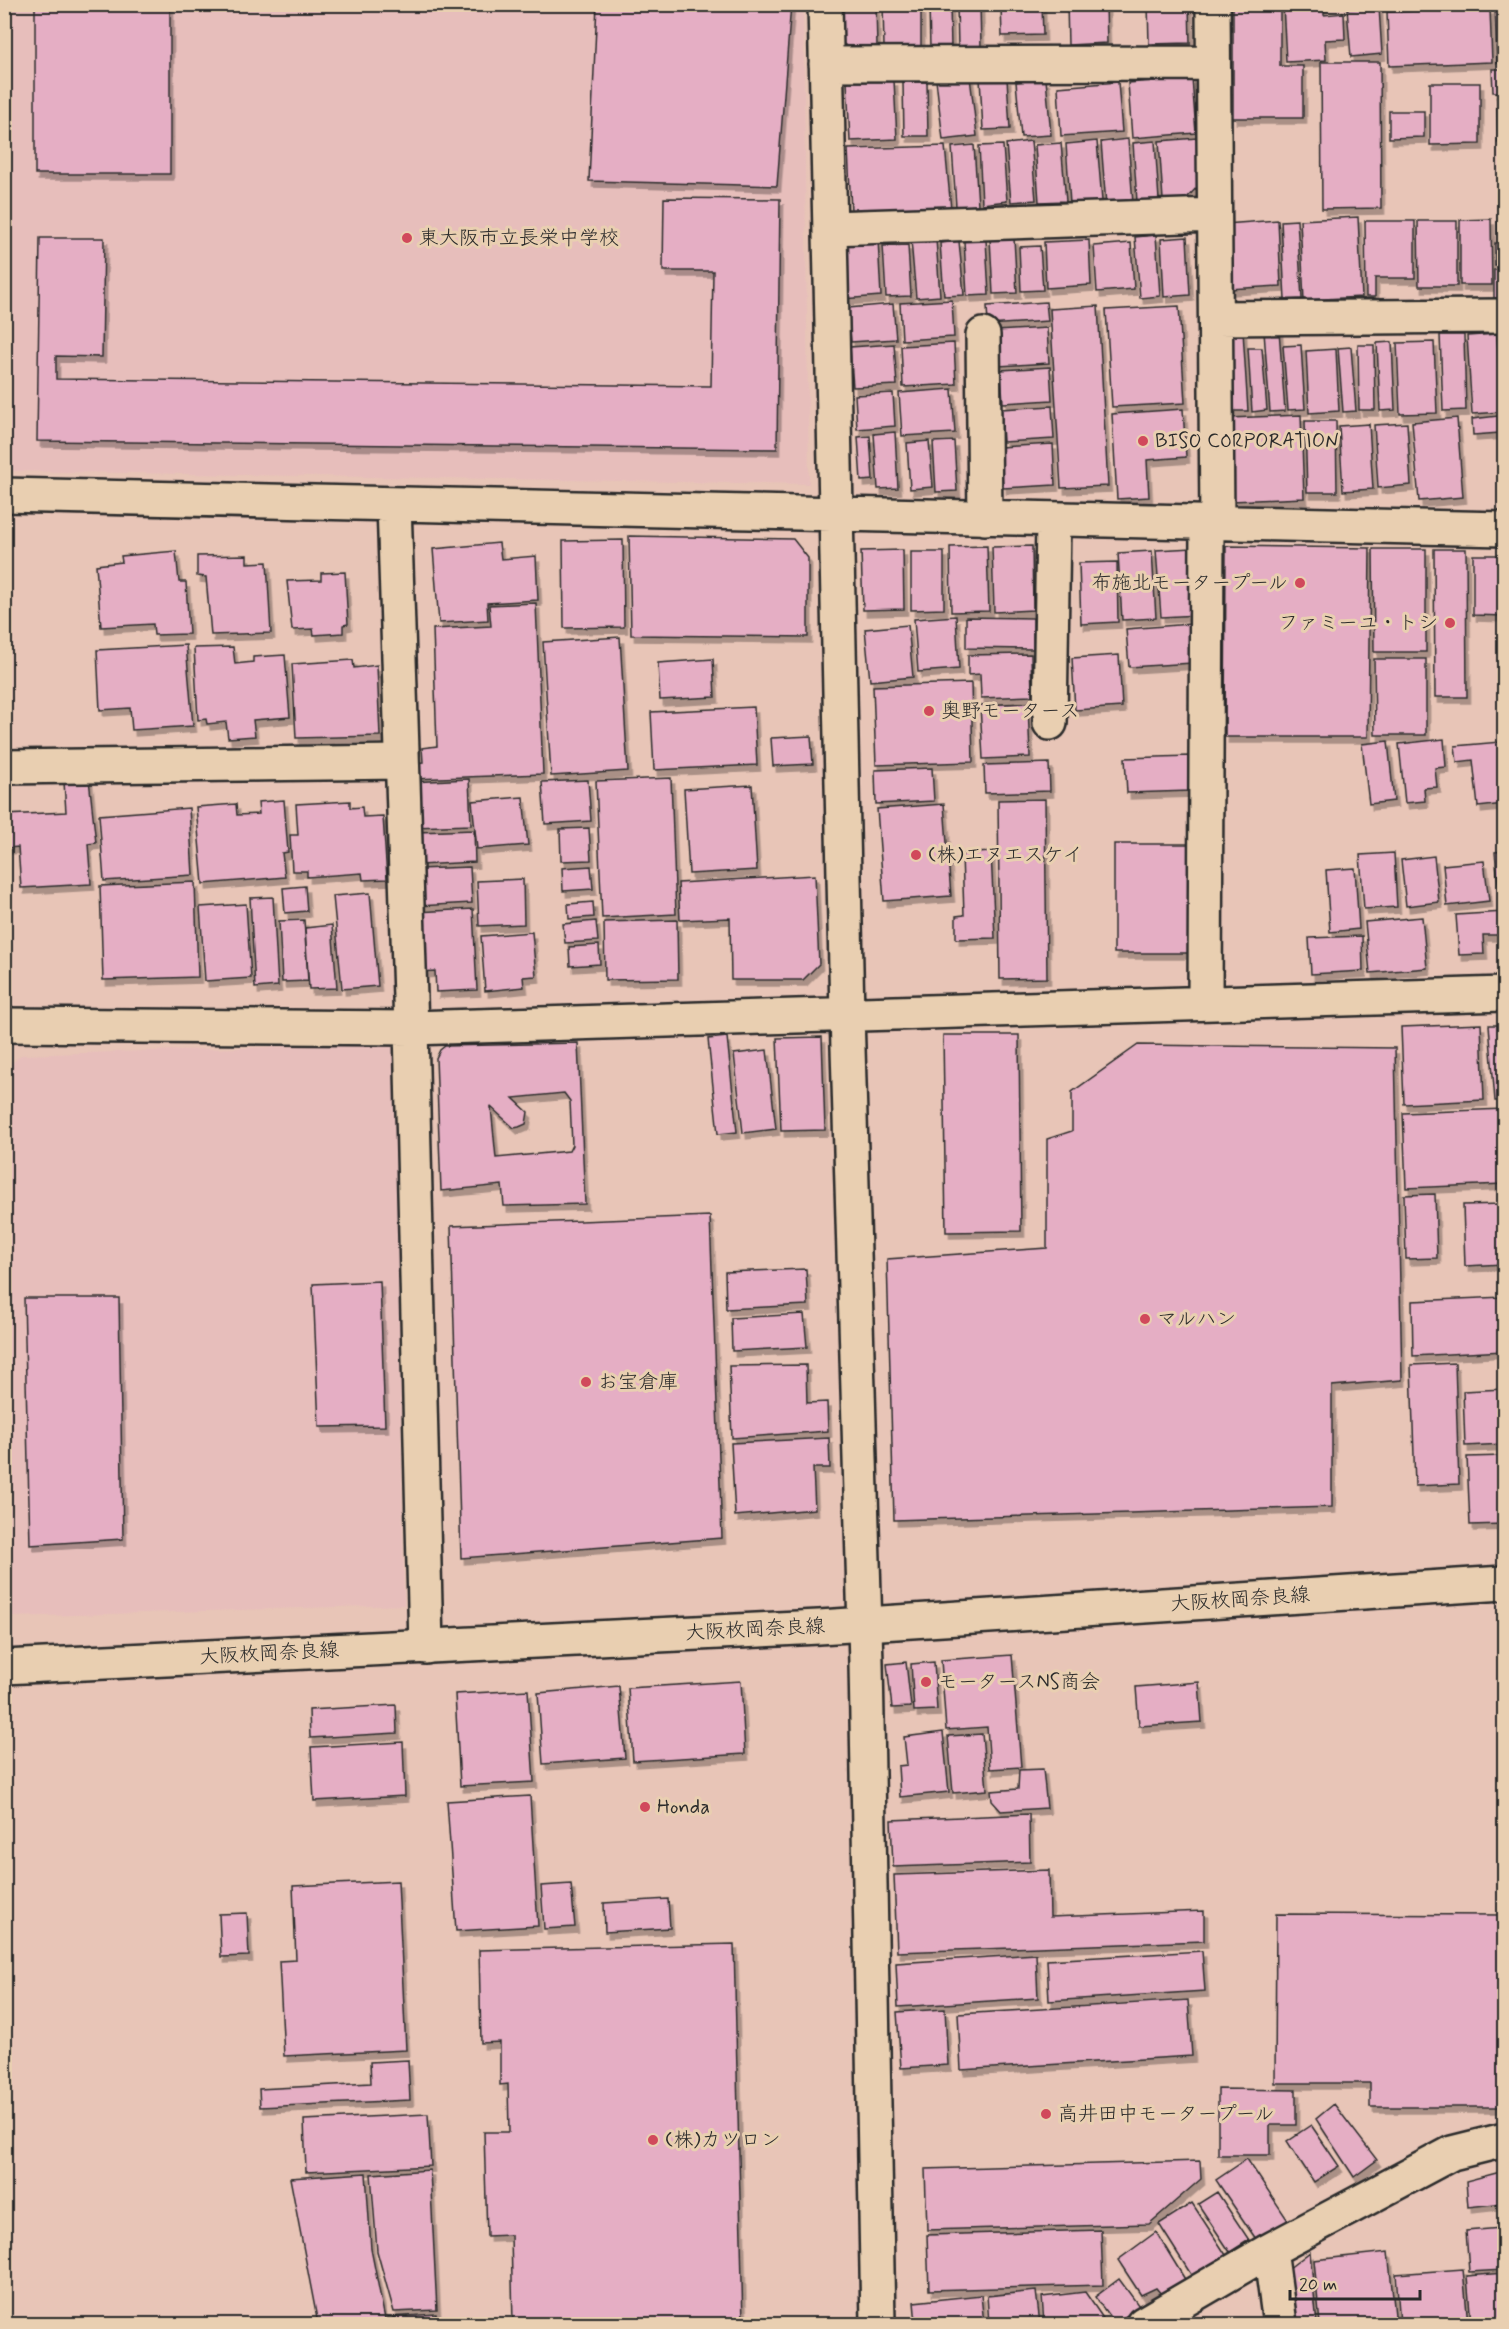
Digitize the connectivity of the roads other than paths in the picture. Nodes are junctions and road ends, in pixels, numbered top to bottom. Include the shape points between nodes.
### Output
1 (825, 4) edge
2 (1213, 4) edge
3 (1213, 63) junction
4 (826, 64) junction
5 (1214, 215) junction
6 (830, 228) junction
7 (1504, 316) edge
8 (1216, 318) junction
9 (983, 334) dead end
10 (4, 495) edge
11 (394, 504) junction
12 (837, 515) junction
13 (986, 518) junction
14 (1053, 520) junction
15 (1212, 523) junction
16 (1504, 529) edge
17 (1050, 723) dead end
18 (402, 762) junction
19 (4, 767) edge
20 (1504, 994) edge
21 (1205, 1003) junction
22 (847, 1014) junction
23 (4, 1025) edge
24 (411, 1028) junction
25 (1504, 1583) edge
26 (865, 1624) junction
27 (426, 1647) junction
28 (4, 1667) edge
29 (1504, 2140) edge
30 (1270, 2250) junction
31 (878, 2325) edge
32 (1143, 2325) edge
33 (1280, 2325) edge

1 - 4 street
2 - 3 street
3 - 4 street
3 - 5 street
4 - 6 street
5 - 6 street
5 - 8 street
6 - 12 street
7 - 8 street
8 - 15 street
9 - 13 street
10 - 11 street
11 - 12 street
11 - 18 street
12 - 13 street
12 - 22 street
13 - 14 street
14 - 15 street
14 - 17 street
15 - 16 street
15 - 21 street
18 - 19 street
18 - 24 street
20 - 21 street
21 - 22 street
22 - 24 street
22 - 26 street
23 - 24 street
24 - 27 street
25 - 26 street, 大阪枚岡奈良線
26 - 27 street, 大阪枚岡奈良線
26 - 31 street
27 - 28 street, 大阪枚岡奈良線
29 - 30 street via 1452,2153
30 - 32 street
30 - 33 street

